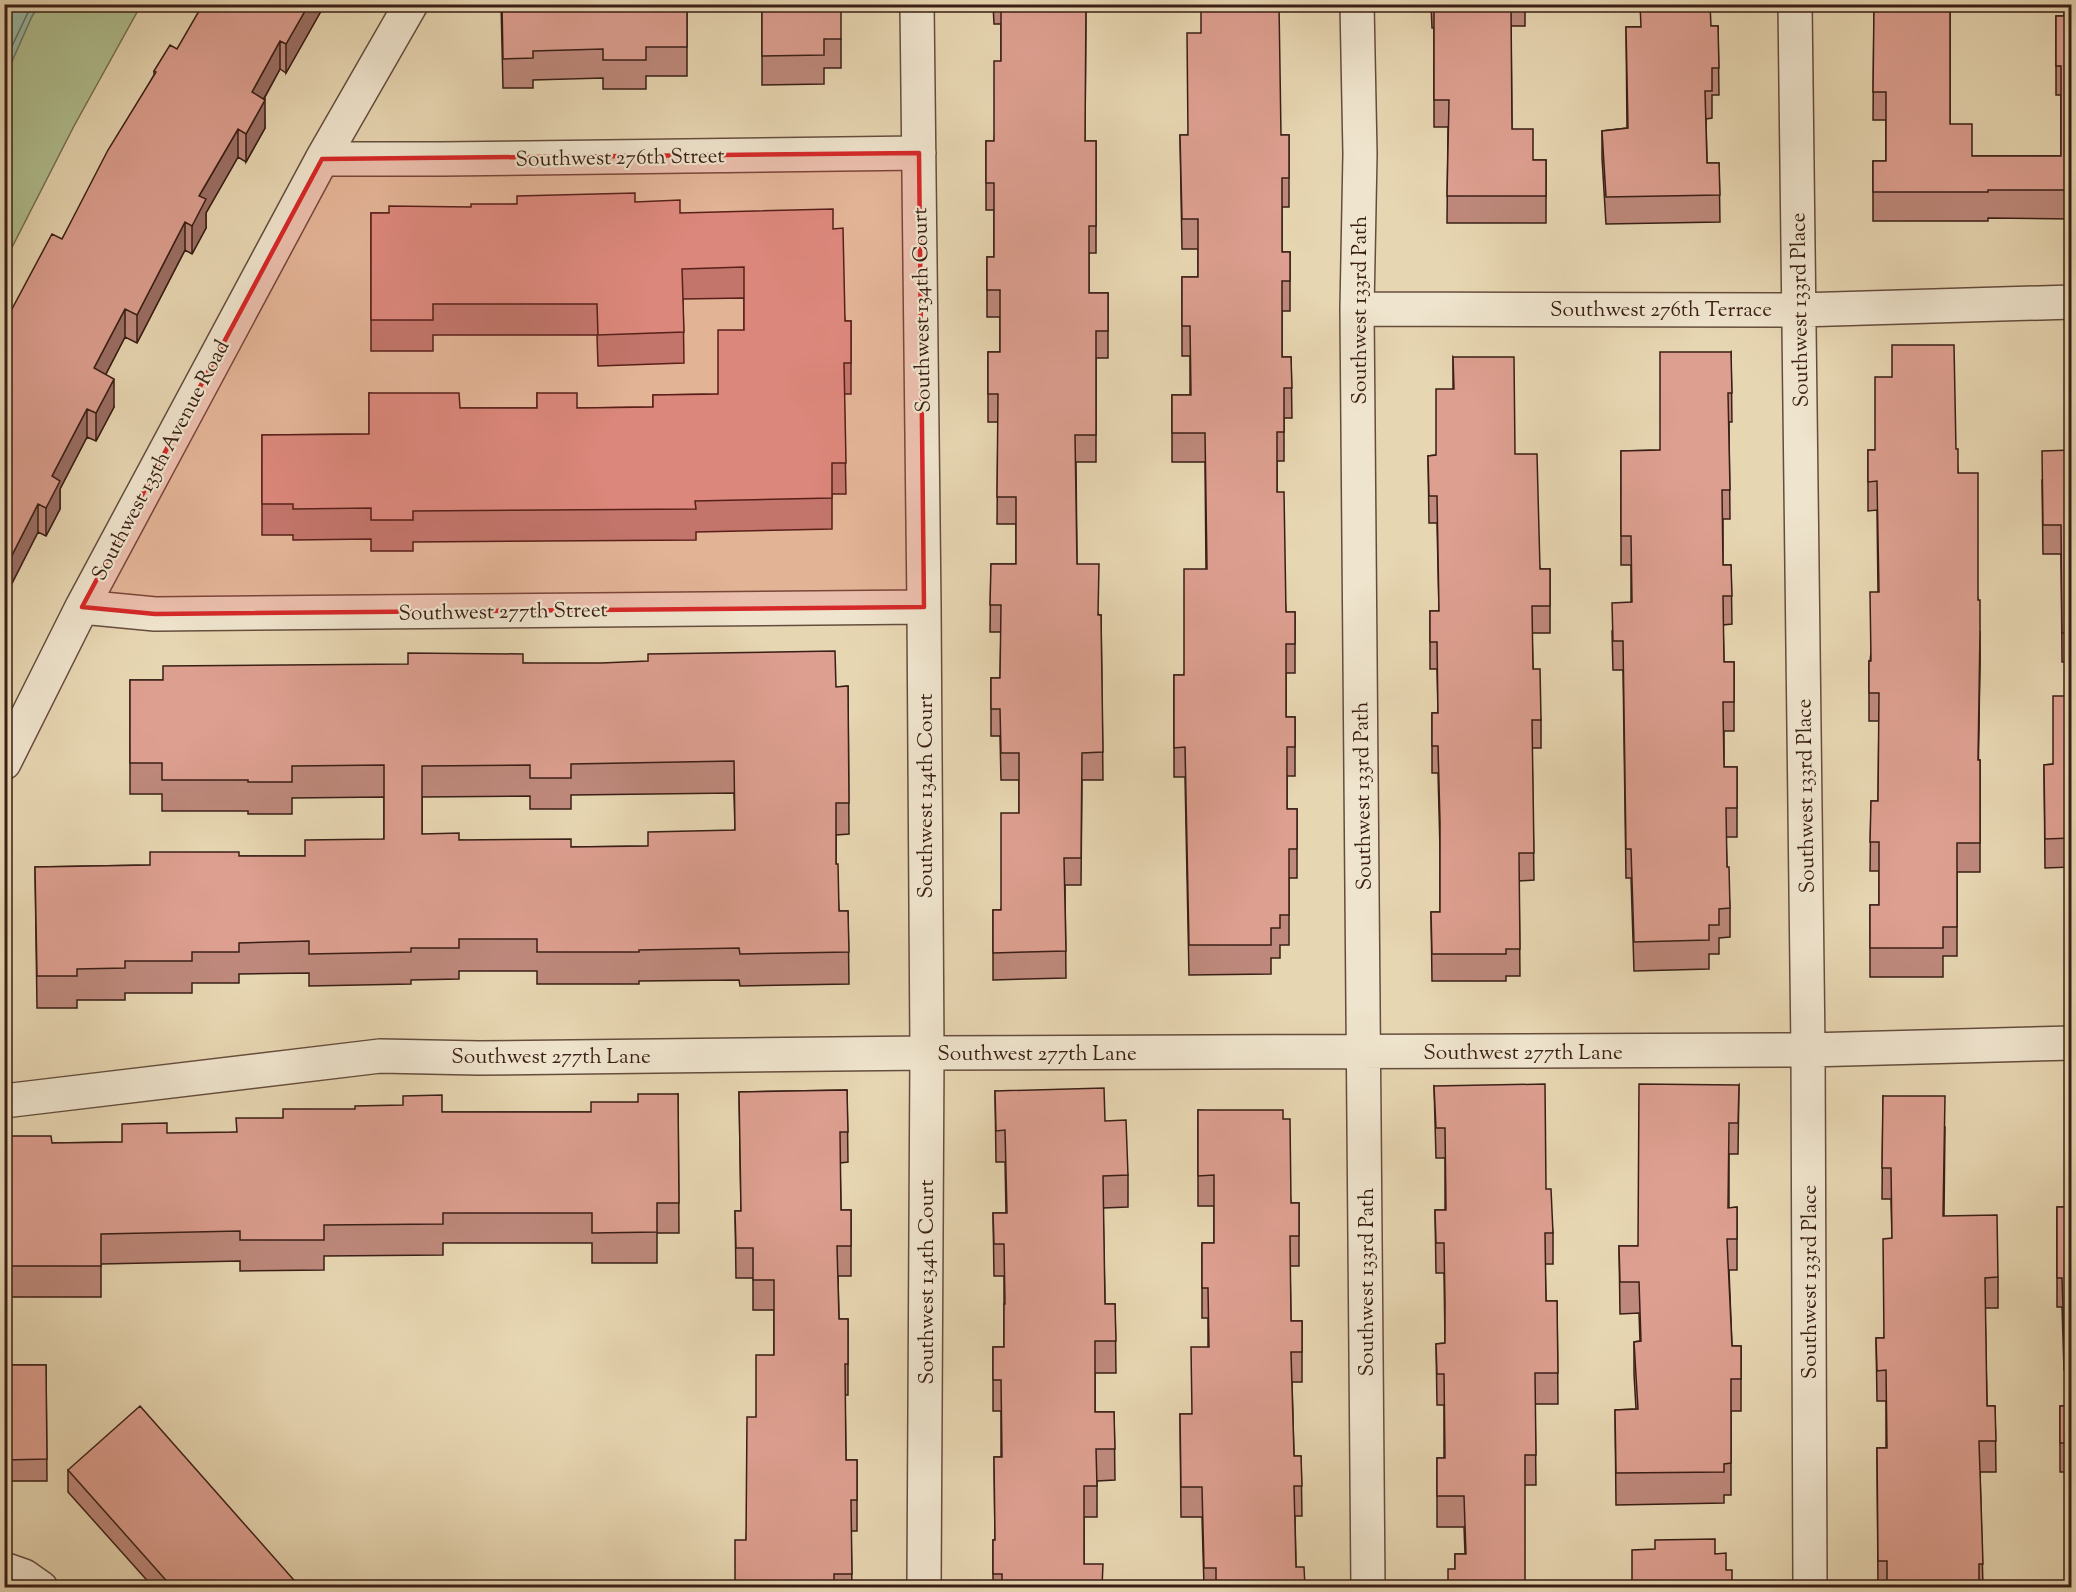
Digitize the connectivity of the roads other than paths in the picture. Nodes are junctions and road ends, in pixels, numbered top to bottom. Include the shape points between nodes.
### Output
1 (411, 4) edge
2 (917, 4) edge
3 (1358, 4) edge
4 (1795, 4) edge
5 (919, 153) junction
6 (321, 159) junction
7 (2072, 302) edge
8 (1357, 309) junction
9 (1799, 310) junction
10 (82, 607) junction
11 (924, 607) junction
12 (4, 763) edge
13 (2072, 1043) edge
14 (1808, 1050) junction
15 (927, 1053) junction
16 (1364, 1053) junction
17 (4, 1101) edge
18 (4, 1569) edge
19 (41, 1587) edge
20 (924, 1587) edge
21 (1368, 1587) edge
22 (1810, 1587) edge

1 - 6 street, Southwest 135th Avenue Road
2 - 5 street, Southwest 134th Court
3 - 8 street, Southwest 133rd Path
4 - 9 street, Southwest 133rd Place
5 - 6 street, Southwest 276th Street
5 - 11 street, Southwest 134th Court
6 - 10 street, Southwest 135th Avenue Road
7 - 9 street, Southwest 276th Terrace
8 - 9 street, Southwest 276th Terrace
8 - 16 street, Southwest 133rd Path
9 - 14 street, Southwest 133rd Place
10 - 11 street, Southwest 277th Street via 155,614
10 - 12 street, Southwest 135th Avenue Road
11 - 15 street, Southwest 134th Court
13 - 14 street, Southwest 277th Lane
14 - 16 street, Southwest 277th Lane
14 - 22 street, Southwest 133rd Place
15 - 16 street, Southwest 277th Lane
15 - 17 street, Southwest 277th Lane via 380,1056
15 - 20 street, Southwest 134th Court
16 - 21 street, Southwest 133rd Path
18 - 19 street

